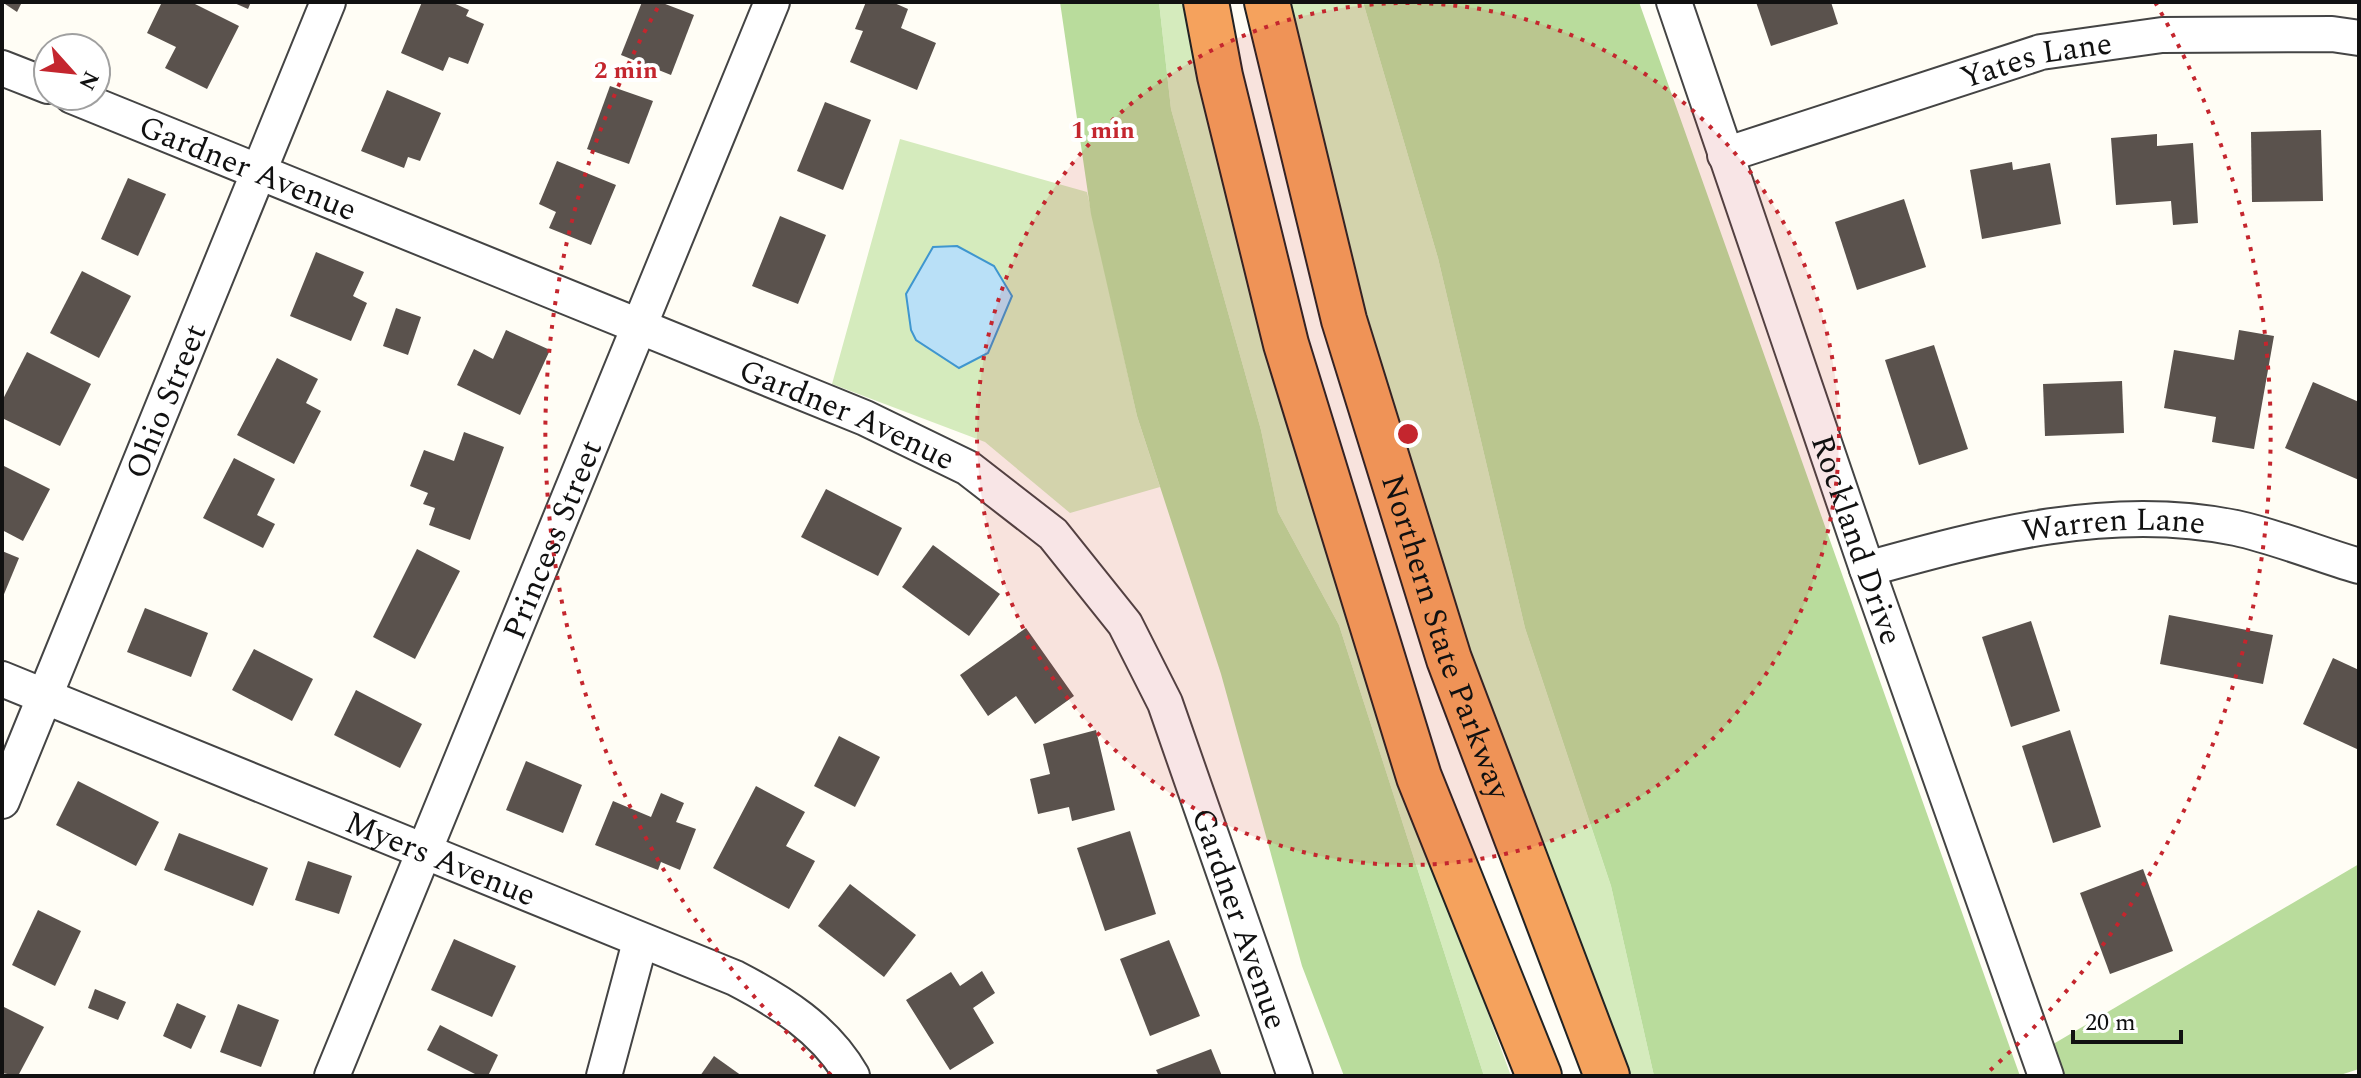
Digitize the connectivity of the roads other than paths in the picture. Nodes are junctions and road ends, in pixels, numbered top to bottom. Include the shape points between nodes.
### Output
1 (328, 2) edge
2 (772, 2) edge
3 (1206, 2) edge
4 (1267, 2) edge
5 (1674, 2) edge
6 (2359, 38) edge
7 (2, 68) edge
8 (32, 80) edge
9 (112, 112) edge
10 (1725, 155) junction
11 (259, 171) junction
12 (640, 327) junction
13 (2359, 566) edge
14 (1867, 569) junction
15 (2, 679) edge
16 (45, 697) junction
17 (2, 801) edge
18 (424, 852) junction
19 (640, 942) junction
20 (332, 1076) edge
21 (604, 1076) edge
22 (852, 1076) edge
23 (1295, 1076) edge
24 (1539, 1076) edge
25 (1607, 1076) edge
26 (2046, 1076) edge

1 - 11 street, Ohio Street
2 - 12 street, Princess Street
3 - 24 highway, Northern State Parkway via 1286,344 1419,777
4 - 25 highway, Northern State Parkway via 1344,320 1449,659
5 - 10 street, Rockland Drive
6 - 10 street, Yates Lane via 2162,35 2041,52
7 - 8 street
9 - 11 street, Gardner Avenue
10 - 14 street, Rockland Drive
11 - 12 street, Gardner Avenue
11 - 16 street, Ohio Street
12 - 18 street, Princess Street
12 - 23 street, Gardner Avenue via 865,418 968,468 1053,534 1125,624 1165,703
13 - 14 street, Warren Lane via 2236,528 2122,519 1988,535
14 - 26 street, Rockland Drive
15 - 16 street, Myers Avenue
16 - 17 street, Ohio Street
16 - 18 street, Myers Avenue
18 - 19 street, Myers Avenue
18 - 20 street, Princess Street
19 - 21 street
19 - 22 street, Myers Avenue via 735,978 785,1004 825,1039

